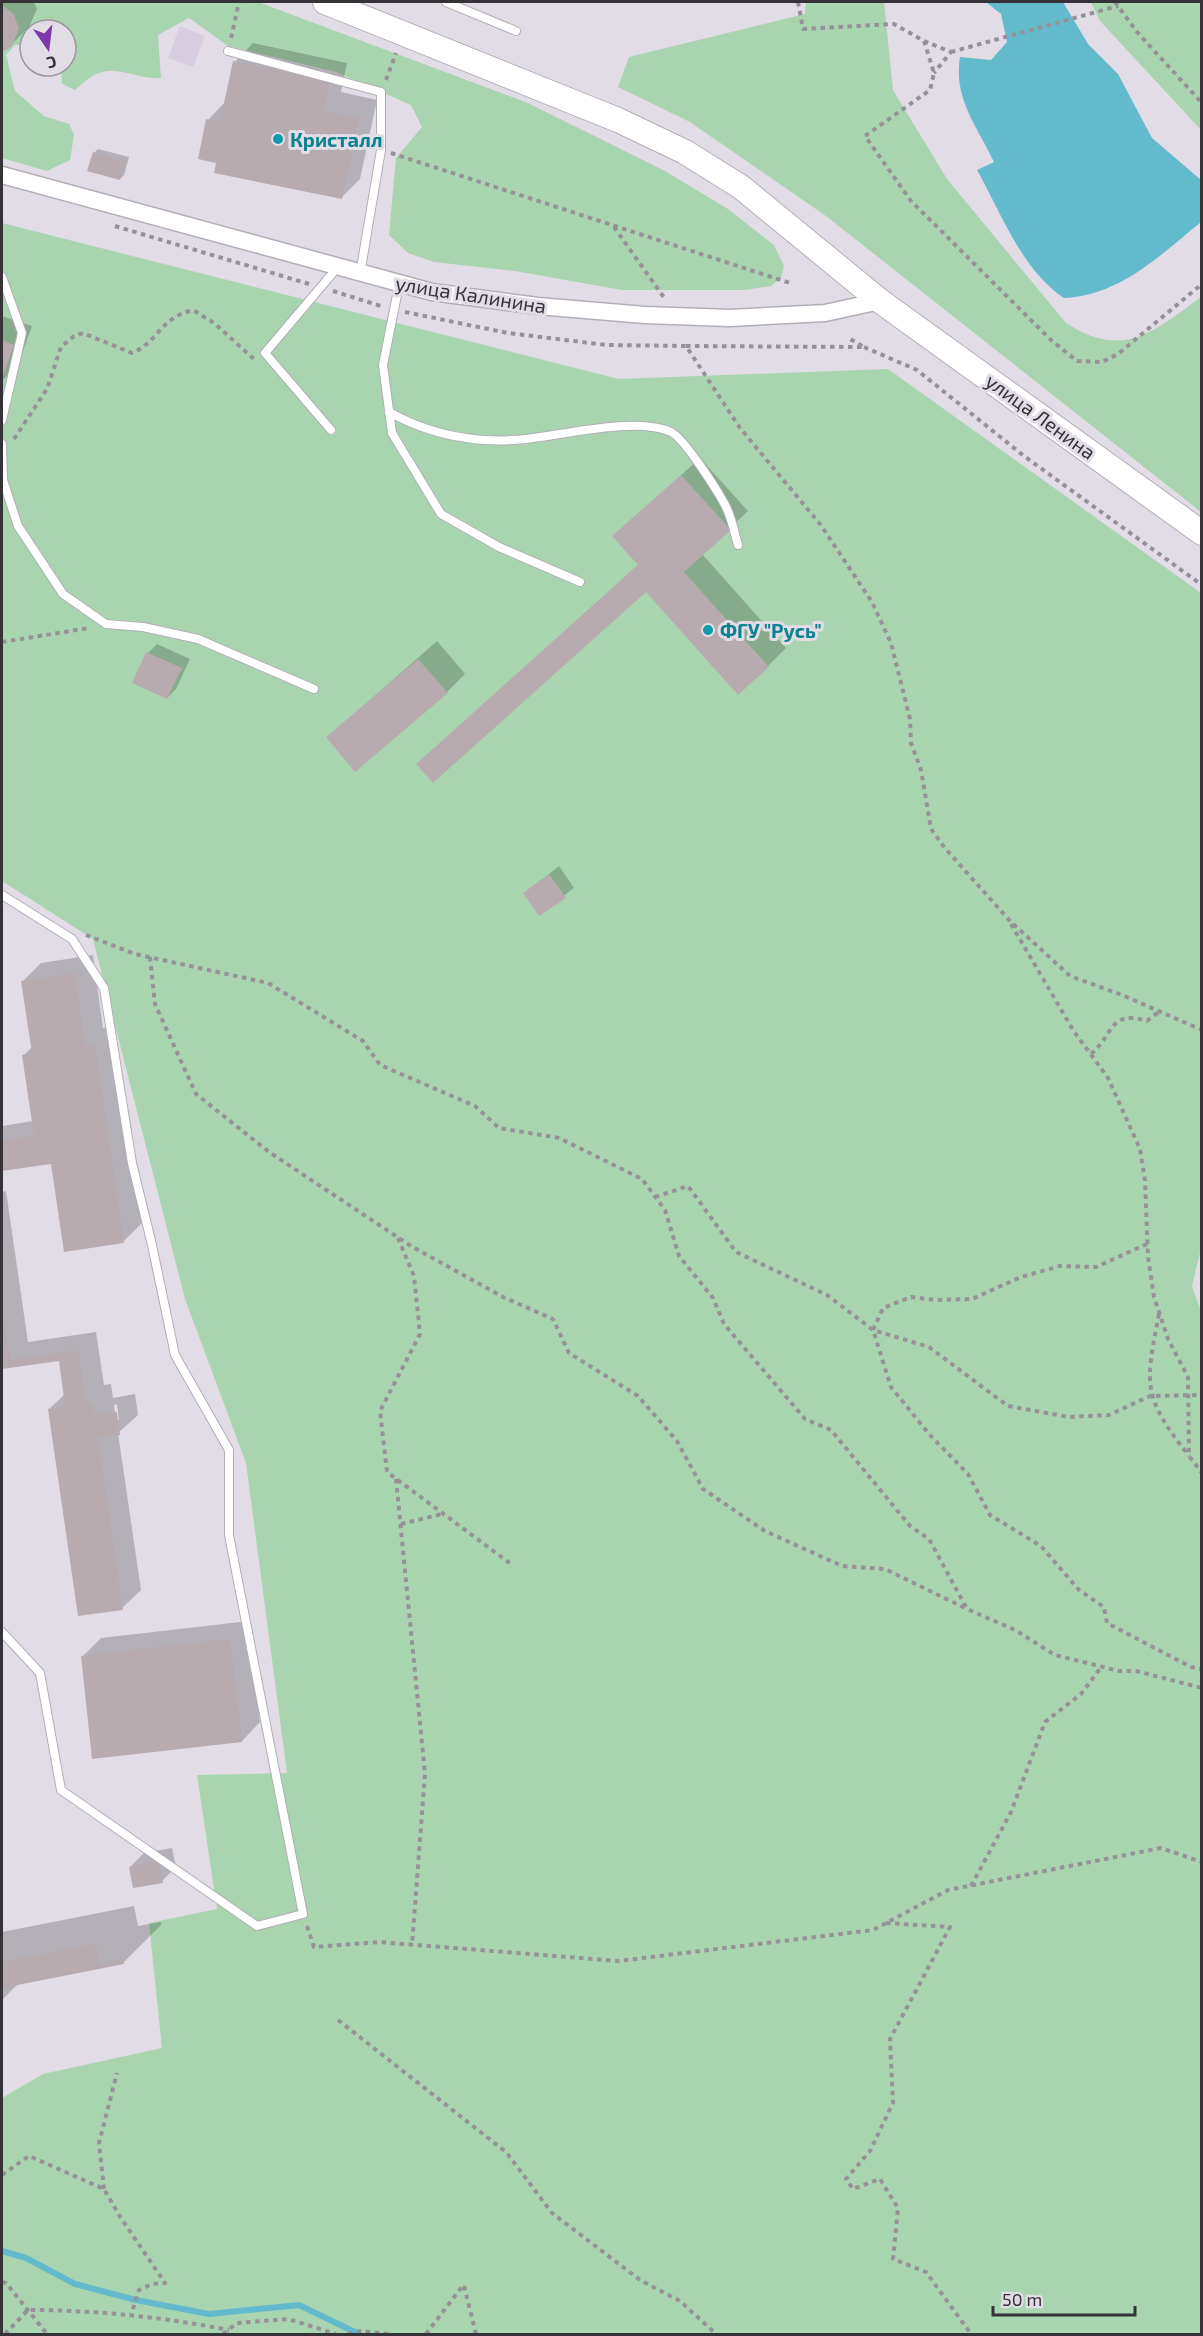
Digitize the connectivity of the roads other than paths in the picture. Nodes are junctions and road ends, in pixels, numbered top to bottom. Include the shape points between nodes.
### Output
1 (325, 2) edge
2 (446, 2) edge
3 (516, 31) dead end
4 (228, 51) road end
5 (2, 175) edge
6 (337, 268) junction
7 (360, 274) junction
8 (2, 277) edge
9 (399, 285) junction
10 (880, 301) junction
11 (389, 412) junction
12 (2, 420) edge
13 (331, 430) dead end
14 (2, 444) edge
15 (2, 458) edge
16 (1202, 533) edge
17 (738, 545) dead end
18 (580, 582) dead end
19 (314, 689) dead end
20 (2, 895) edge
21 (2, 1632) edge

1 - 10 main road, улица Ленина via 618,120 685,152 741,187
2 - 3 lane
4 - 7 lane via 381,92 381,150
5 - 6 street, улица Калинина
6 - 7 street, улица Калинина
6 - 13 lane via 265,353
7 - 9 street, улица Калинина
8 - 12 lane via 22,333
9 - 10 street, улица Калинина via 538,306 654,316 730,318 825,313
9 - 11 lane via 383,365
10 - 16 main road, улица Ленина
11 - 17 lane via 417,428 471,440 524,439 630,425 672,432 701,467 729,512
11 - 18 lane via 392,434 441,514 499,547
14 - 15 lane
15 - 19 lane via 3,480 18,526 63,594 106,624 198,639
20 - 21 lane via 72,939 104,988 132,1163 175,1354 229,1450 228,1535 303,1914 257,1926 61,1790 40,1673

